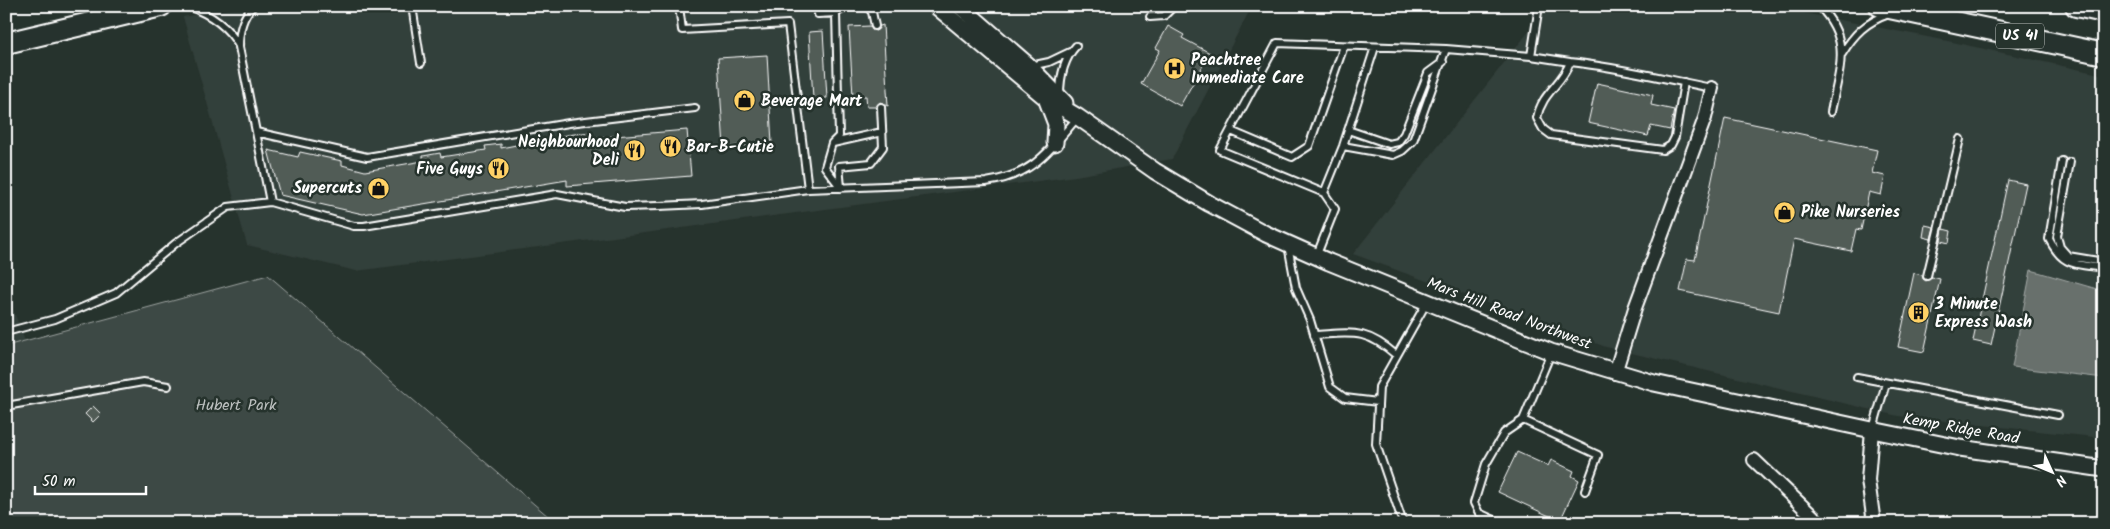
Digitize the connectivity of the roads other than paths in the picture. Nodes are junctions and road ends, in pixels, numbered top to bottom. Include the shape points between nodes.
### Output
1 (161, 6) edge
2 (188, 6) edge
3 (253, 6) edge
4 (408, 6) edge
5 (679, 6) edge
6 (848, 6) edge
7 (867, 6) edge
8 (936, 6) edge
9 (960, 6) edge
10 (1174, 6) edge
11 (1819, 6) edge
12 (1880, 6) edge
13 (2076, 6) edge
14 (1538, 8) edge
15 (412, 10) edge
16 (1900, 10) junction
17 (2104, 12) edge
18 (836, 13) junction
19 (818, 14) dead end
20 (1150, 17) dead end
21 (875, 26) dead end
22 (6, 44) edge
23 (1344, 46) junction
24 (239, 47) junction
25 (1375, 47) junction
26 (1446, 49) junction
27 (1842, 54) junction
28 (2104, 54) edge
29 (1530, 56) junction
30 (1443, 62) junction
31 (1570, 62) junction
32 (421, 63) dead end
33 (1028, 66) junction
34 (1684, 82) junction
35 (1712, 88) joint
36 (1053, 98) junction
37 (881, 106) dead end
38 (695, 108) dead end
39 (1831, 112) dead end
40 (1078, 117) junction
41 (1348, 130) junction
42 (1230, 131) junction
43 (256, 132) junction
44 (882, 132) junction
45 (1960, 139) dead end
46 (832, 143) junction
47 (1056, 143) junction
48 (1343, 146) junction
49 (2062, 161) dead end
50 (2070, 162) dead end
51 (841, 188) junction
52 (808, 189) junction
53 (1324, 193) junction
54 (270, 202) junction
55 (1288, 244) junction
56 (1316, 256) junction
57 (2104, 262) edge
58 (2104, 268) edge
59 (1927, 276) dead end
60 (1427, 302) junction
61 (6, 332) edge
62 (1314, 335) junction
63 (1551, 352) junction
64 (1396, 356) junction
65 (1615, 373) junction
66 (1857, 377) dead end
67 (1886, 383) junction
68 (168, 386) dead end
69 (1378, 402) junction
70 (6, 406) edge
71 (2058, 415) dead end
72 (1523, 420) junction
73 (1872, 430) junction
74 (1754, 460) dead end
75 (2104, 469) edge
76 (1585, 491) dead end
77 (1403, 523) edge
78 (1501, 523) edge
79 (1820, 523) edge
80 (1874, 523) edge

1 - 22 main road
2 - 24 lane via 223,25
3 - 24 lane via 241,28
4 - 15 lane
5 - 52 lane via 682,30 788,24
6 - 18 lane
7 - 21 lane
8 - 36 street, Mars Hill Road Northwest
9 - 33 street, Mars Hill Road Northwest
10 - 20 lane via 1164,16
11 - 27 lane via 1837,30
12 - 16 main road, US 41
13 - 17 main road
14 - 29 lane
15 - 32 lane
16 - 27 lane via 1872,20 1860,29
16 - 28 main road, US 41
18 - 19 lane
18 - 46 lane via 839,136
23 - 25 lane
23 - 42 lane via 1278,43
23 - 42 lane via 1310,146 1292,157
24 - 43 lane
25 - 26 lane
25 - 41 lane
26 - 29 lane
26 - 30 lane
27 - 39 lane
29 - 31 lane
30 - 41 lane via 1428,73 1398,142 1389,144
30 - 48 lane via 1412,141 1402,151 1393,155
31 - 34 lane
31 - 34 lane via 1566,73 1539,106 1536,118 1551,135 1663,150 1675,137
33 - 36 street, Mars Hill Road Northwest
33 - 36 lane via 1049,62 1073,49
34 - 35 lane
35 - 65 street via 1705,118 1635,308
36 - 40 street, Mars Hill Road Northwest
36 - 47 street
37 - 44 lane
38 - 43 lane via 569,123 367,157
40 - 47 lane
40 - 55 street, Mars Hill Road Northwest via 1182,188
41 - 48 lane
42 - 53 lane via 1220,150
43 - 54 lane
44 - 46 lane
44 - 51 lane via 883,148 871,163 839,166
45 - 59 lane
46 - 51 lane via 825,167
47 - 51 lane via 1038,163 1005,180
48 - 53 lane
49 - 58 lane via 2049,239 2062,259 2073,264
50 - 57 lane via 2057,241 2068,256
51 - 52 lane
52 - 54 lane via 702,204 625,207 557,194 364,226
53 - 56 lane via 1335,209
54 - 61 lane via 228,207 176,243 116,293 55,319
55 - 56 street, Mars Hill Road Northwest
55 - 62 lane via 1296,288
56 - 60 street, Mars Hill Road Northwest
60 - 63 street, Mars Hill Road Northwest
60 - 64 lane
62 - 64 lane via 1353,333 1370,336
62 - 69 lane via 1330,387 1345,398
63 - 65 street, Mars Hill Road Northwest
63 - 72 lane
64 - 69 lane via 1379,387
65 - 73 street, Mars Hill Road Northwest
66 - 67 lane
67 - 71 lane
67 - 73 lane
68 - 70 lane via 143,382
69 - 77 lane via 1376,444
72 - 76 lane via 1598,455
72 - 78 lane via 1504,433 1486,464 1474,503 1480,513
73 - 75 street, Kemp Ridge Road via 1960,448
73 - 80 street via 1868,480
74 - 79 street

